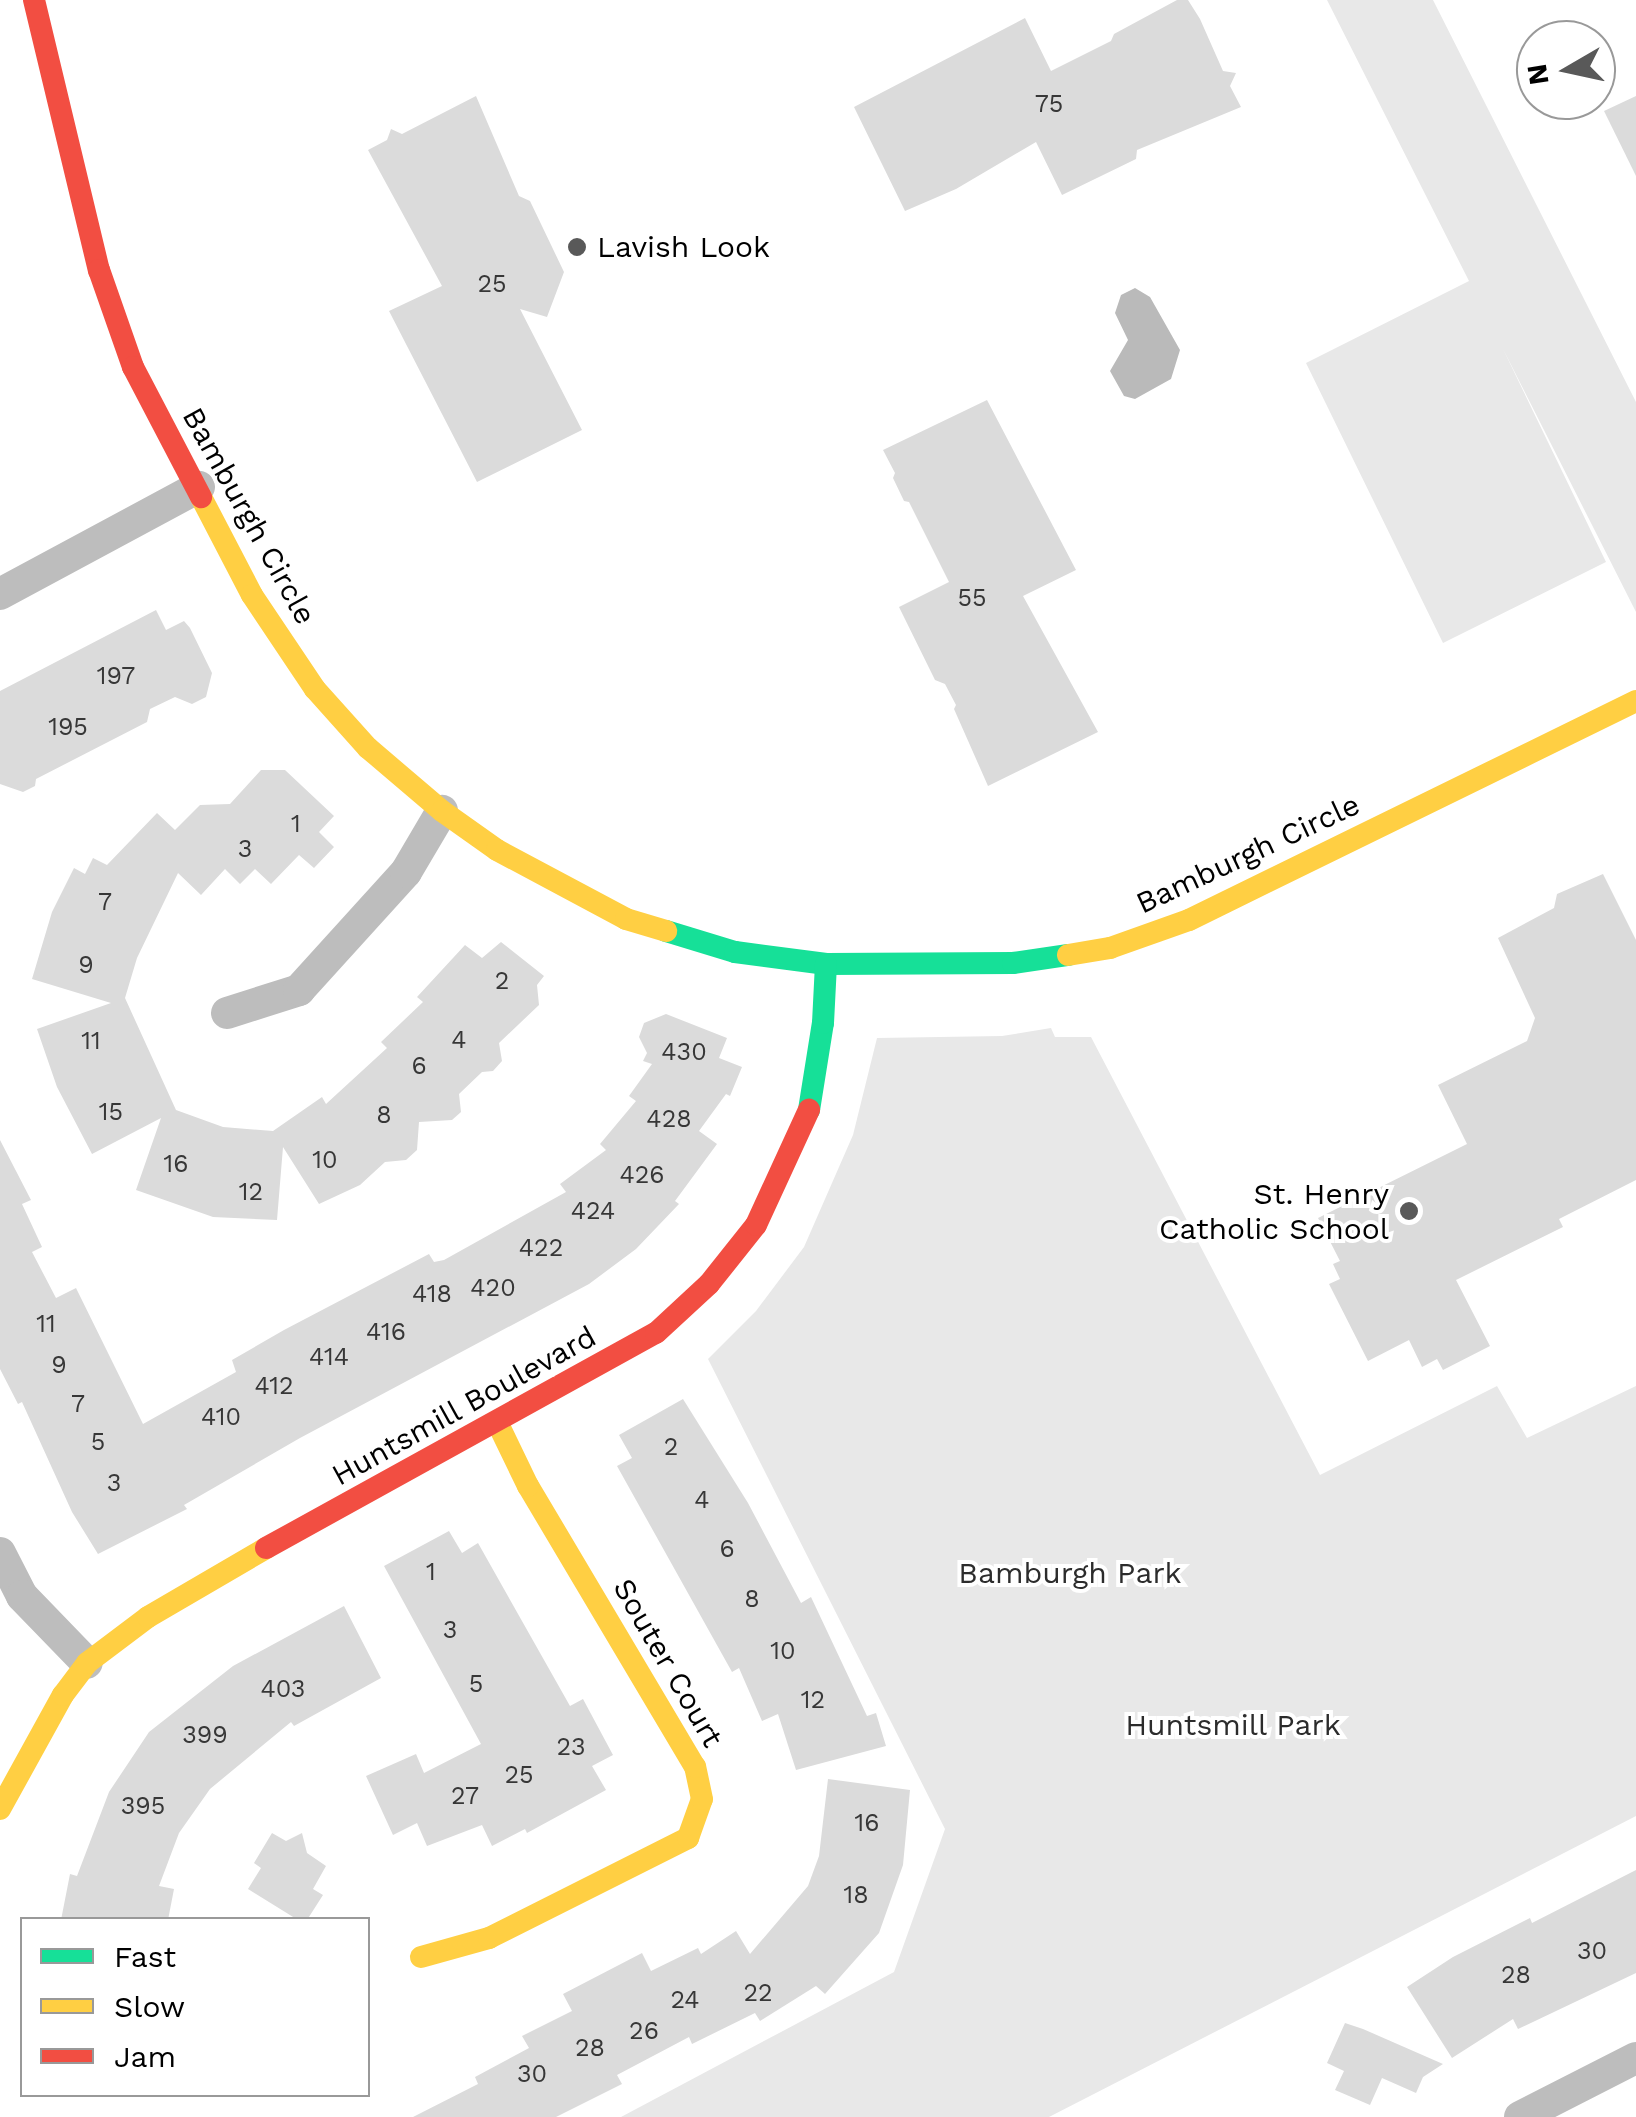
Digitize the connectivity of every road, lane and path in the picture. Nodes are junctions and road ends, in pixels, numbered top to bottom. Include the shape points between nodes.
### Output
1 (34, 0) edge
2 (199, 488) junction
3 (0, 594) edge
4 (1636, 701) edge
5 (442, 811) junction
6 (826, 964) junction
7 (227, 1013) dead end
8 (498, 1424) junction
9 (0, 1553) edge
10 (86, 1663) junction
11 (0, 1809) edge
12 (421, 1957) dead end
13 (1636, 2058) edge
14 (1520, 2117) edge

1 - 2 street, Bamburgh Circle via 100,270 133,367
2 - 3 street
2 - 5 street, Bamburgh Circle via 252,595 315,689 368,748
4 - 6 street, Bamburgh Circle via 1189,920 1110,948 1013,963
5 - 6 street, Bamburgh Circle via 497,850 626,919 735,952
5 - 7 street via 406,872 299,990
6 - 8 street, Huntsmill Boulevard via 811,1105 756,1225 710,1284 656,1333
8 - 10 street, Huntsmill Boulevard via 204,1581
8 - 12 street, Souter Court via 695,1767 702,1799 688,1838 489,1938
9 - 10 street via 22,1596
10 - 11 street, Huntsmill Boulevard
13 - 14 street

